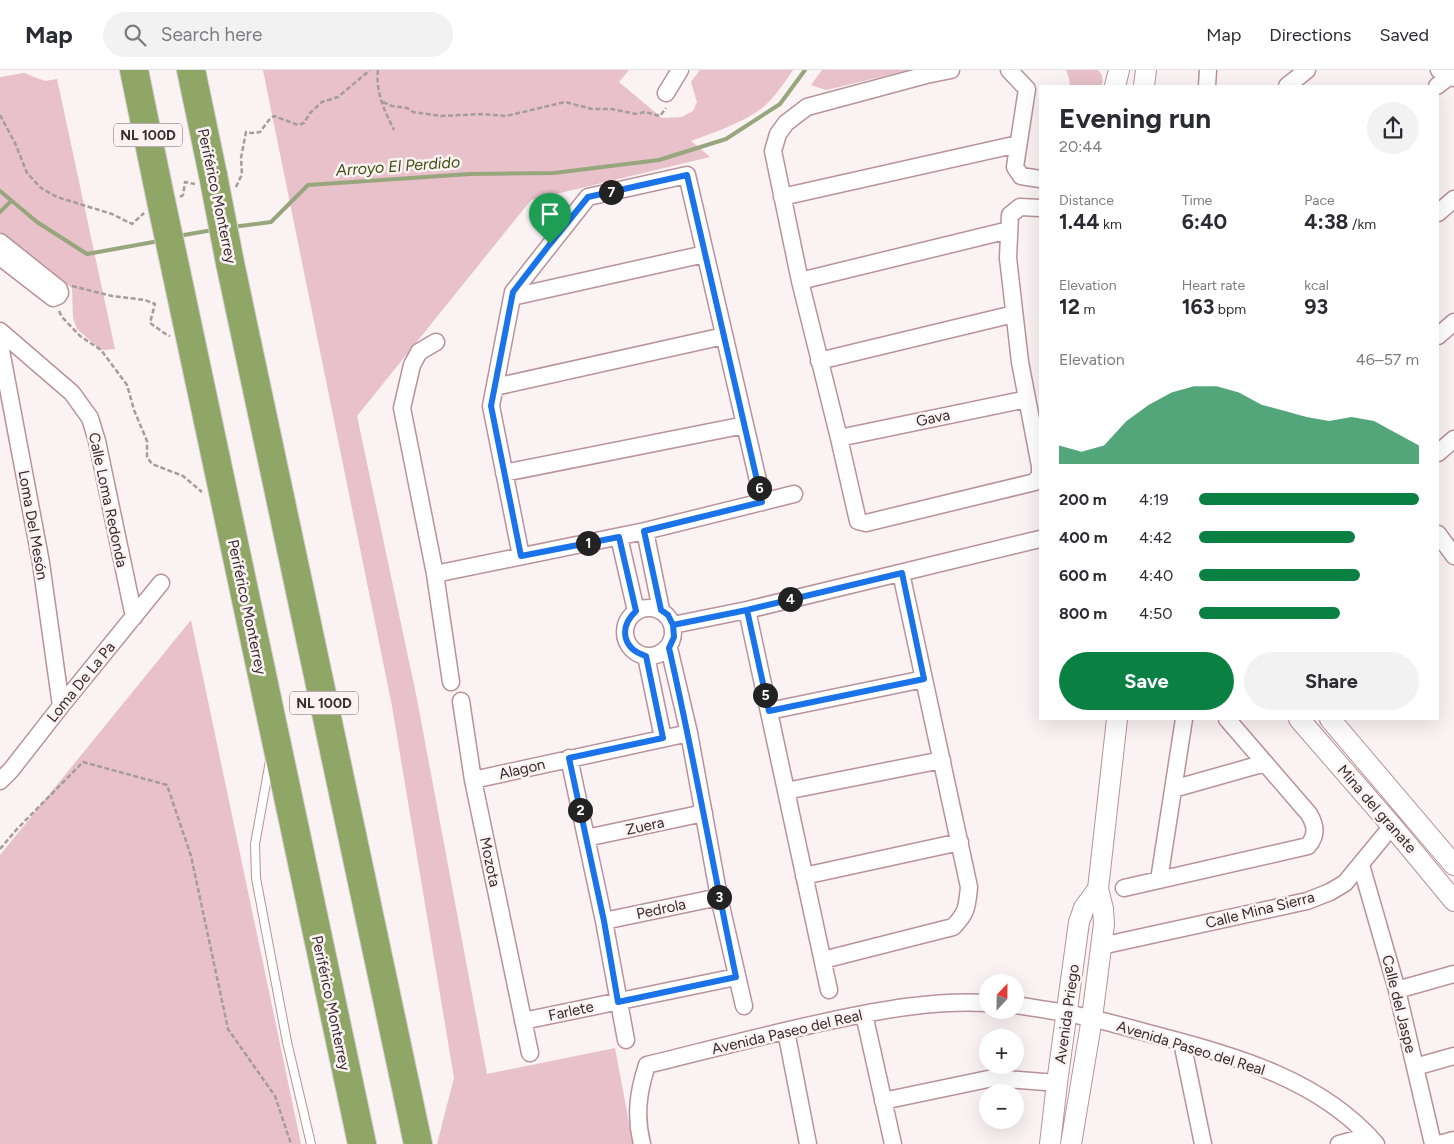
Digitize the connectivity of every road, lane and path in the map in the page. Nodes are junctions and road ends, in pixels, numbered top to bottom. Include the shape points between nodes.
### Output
1 (134, 70) edge
2 (191, 70) edge
3 (370, 70) edge
4 (378, 70) edge
5 (680, 70) edge
6 (951, 70) edge
7 (1009, 70) edge
8 (1146, 70) edge
9 (1208, 70) edge
10 (1307, 70) edge
11 (1144, 85) edge
12 (1207, 85) edge
13 (1288, 85) edge
14 (666, 93) joint
15 (383, 102) junction
16 (0, 115) edge
17 (394, 130) dead end
18 (1018, 144) junction
19 (1039, 178) edge
20 (215, 184) junction
21 (782, 197) junction
22 (1454, 199) edge
23 (162, 203) junction
24 (1039, 208) edge
25 (1439, 212) edge
26 (1009, 230) junction
27 (0, 242) edge
28 (705, 254) junction
29 (0, 256) edge
30 (800, 281) junction
31 (53, 291) junction
32 (512, 297) junction
33 (1014, 314) junction
34 (1454, 322) edge
35 (0, 330) edge
36 (1439, 335) edge
37 (724, 336) junction
38 (173, 337) dead end
39 (436, 342) dead end
40 (0, 345) edge
41 (819, 362) junction
42 (495, 387) junction
43 (1027, 399) junction
44 (745, 425) junction
45 (840, 438) junction
46 (1454, 439) edge
47 (1439, 452) edge
48 (1039, 461) edge
49 (504, 473) junction
50 (1039, 476) edge
51 (202, 493) dead end
52 (794, 494) dead end
53 (762, 502) junction
54 (644, 531) junction
55 (1439, 535) edge
56 (619, 537) junction
57 (1039, 539) edge
58 (521, 556) junction
59 (1454, 556) edge
60 (902, 573) junction
61 (434, 574) junction
62 (161, 583) dead end
63 (661, 610) junction
64 (747, 610) junction
65 (636, 611) junction
66 (134, 618) junction
67 (673, 625) junction
68 (669, 648) junction
69 (646, 656) junction
70 (924, 679) junction
71 (451, 682) dead end
72 (461, 701) dead end
73 (61, 706) junction
74 (769, 711) junction
75 (1117, 720) edge
76 (1184, 720) edge
77 (1228, 720) edge
78 (1300, 720) edge
79 (1331, 720) edge
80 (688, 733) junction
81 (274, 737) junction
82 (663, 738) junction
83 (569, 758) junction
84 (942, 760) junction
85 (1265, 763) junction
86 (473, 780) junction
87 (0, 781) edge
88 (1173, 789) junction
89 (786, 791) junction
90 (704, 813) junction
91 (1392, 826) junction
92 (1427, 833) junction
93 (586, 838) junction
94 (960, 842) junction
95 (0, 849) edge
96 (1411, 849) junction
97 (1361, 865) junction
98 (1454, 865) edge
99 (804, 876) junction
100 (1159, 880) junction
101 (1124, 888) dead end
102 (1098, 889) junction
103 (719, 897) junction
104 (1454, 900) edge
105 (604, 921) junction
106 (1101, 946) junction
107 (823, 960) junction
108 (1454, 974) edge
109 (736, 977) junction
110 (829, 990) dead end
111 (1397, 990) junction
112 (618, 1002) junction
113 (979, 1003) edge
114 (744, 1006) dead end
115 (1024, 1006) edge
116 (1067, 1013) junction
117 (864, 1014) junction
118 (1092, 1018) junction
119 (523, 1021) junction
120 (786, 1031) junction
121 (626, 1040) dead end
122 (1182, 1042) junction
123 (530, 1053) dead end
124 (1454, 1056) edge
125 (1415, 1066) junction
126 (1057, 1083) junction
127 (883, 1101) junction
128 (1373, 1140) edge
129 (1454, 1140) edge
130 (291, 1144) edge
131 (311, 1144) edge
132 (362, 1144) edge
133 (418, 1144) edge
134 (642, 1144) edge
135 (808, 1144) edge
136 (892, 1144) edge
137 (1050, 1144) edge
138 (1071, 1144) edge
139 (1203, 1144) edge
140 (1339, 1144) edge
141 (1433, 1144) edge
142 (1439, 1144) edge

1 - 23 highway, Periférico Monterrey / NL 100D
2 - 20 highway, Periférico Monterrey / NL 100D
3 - 20 path via 338,97 322,102 304,123 298,125 274,116 260,132 246,132 241,158 242,174 234,192
4 - 15 path via 376,82
5 - 14 street
6 - 21 street via 807,107 786,123 778,134 773,151
7 - 18 street via 1027,89
8 - 11 street
9 - 12 street
10 - 13 street
14 - 15 path via 666,109 660,116 592,109 565,102 506,116 440,116
15 - 17 path
16 - 23 path via 27,172 42,188 132,224 140,215
18 - 19 street via 1015,166 1021,176
18 - 21 street
20 - 23 path via 211,194 196,184 184,182 183,196 173,204
20 - 133 highway, Periférico Monterrey / NL 100D, bridge
21 - 30 street
22 - 25 street
23 - 81 highway, Periférico Monterrey / NL 100D, bridge
24 - 26 street via 1020,207 1010,215
26 - 30 street
26 - 33 street via 1008,258
27 - 31 street
28 - 32 street
28 - 32 street via 687,175 588,197
28 - 37 street
29 - 31 street
30 - 41 street
31 - 38 path via 77,287 145,300 155,304 150,323
31 - 51 path via 62,317 80,336 101,350 127,385 147,441 147,457 152,464 183,476
32 - 42 street
33 - 41 street
33 - 43 street
34 - 36 street
35 - 66 street, Calle Loma Redonda via 72,393 90,418 98,441
37 - 42 street
37 - 44 street
39 - 61 street via 419,352 412,365 402,408
40 - 73 street, Loma Del Mesón via 41,563
41 - 45 street
42 - 49 street via 491,406
43 - 45 street, Gava
43 - 48 street
44 - 49 street
44 - 53 street
45 - 50 street via 858,521 866,523 1035,482
46 - 47 street
49 - 58 street
52 - 53 street
53 - 54 street
54 - 56 street
54 - 63 street
55 - 59 street
56 - 58 street
56 - 65 street
57 - 60 street
58 - 61 street
60 - 64 street
60 - 70 street
61 - 71 street
62 - 66 street, Loma De La Pa
63 - 65 street via 644,608
63 - 67 street
64 - 67 street
64 - 74 street
65 - 69 street via 630,617 625,633 631,648
66 - 73 street, Loma De La Pa
67 - 68 street via 674,637
68 - 69 street
68 - 80 street
69 - 82 street
70 - 74 street
70 - 84 street
72 - 86 street, Mozota
73 - 87 street, Loma De La Pa
74 - 89 street
75 - 102 street, Avenida Priego
76 - 88 street
77 - 85 street
78 - 91 street, Mina del granate
79 - 92 street
80 - 82 street, Alagon
80 - 90 street
81 - 131 lane via 255,844 256,878 287,1042
81 - 132 highway, Periférico Monterrey / NL 100D
82 - 83 street, Alagon
83 - 86 street, Alagon
83 - 93 street
84 - 89 street
84 - 94 street
85 - 88 street
85 - 100 street via 1314,823 1316,833 1308,846
86 - 119 street, Mozota
88 - 100 street
89 - 99 street
90 - 93 street, Zuera
90 - 103 street
91 - 96 street, Mina del granate
91 - 97 street, Calle Mina Sierra
92 - 96 street
92 - 98 street
93 - 105 street
94 - 99 street
94 - 107 street via 969,887 964,916 953,927
95 - 130 path via 83,762 167,785 191,856 228,1028 275,1096
96 - 104 street, Mina del granate
97 - 106 street, Calle Mina Sierra via 1345,883 1307,901
97 - 111 street, Calle del Jaspe
99 - 107 street
100 - 101 street
102 - 106 street, Avenida Priego via 1104,916
102 - 116 street, Avenida Priego via 1084,908 1079,922
103 - 105 street, Pedrola
103 - 109 street
105 - 112 street
106 - 118 street, Avenida Priego
107 - 110 street
108 - 111 street
109 - 112 street, Farlete
109 - 114 street
111 - 125 street, Calle del Jaspe
112 - 119 street, Farlete
112 - 121 street
113 - 117 street, Avenida Paseo del Real via 941,1003
115 - 116 street, Avenida Paseo del Real
116 - 118 street, Avenida Paseo del Real
116 - 126 street, Avenida Priego
117 - 120 street, Avenida Paseo del Real
117 - 127 street
118 - 122 street, Avenida Paseo del Real
118 - 138 street, Avenida Priego
119 - 123 street, Mozota
120 - 134 street, Avenida Paseo del Real via 647,1065 637,1114
120 - 135 street
122 - 128 street, Avenida Paseo del Real via 1243,1060 1289,1079 1331,1104
122 - 139 street
124 - 125 street
125 - 141 street, Calle del Jaspe
126 - 127 street via 993,1078
126 - 137 street, Avenida Priego
127 - 136 street
128 - 140 street
129 - 142 street

